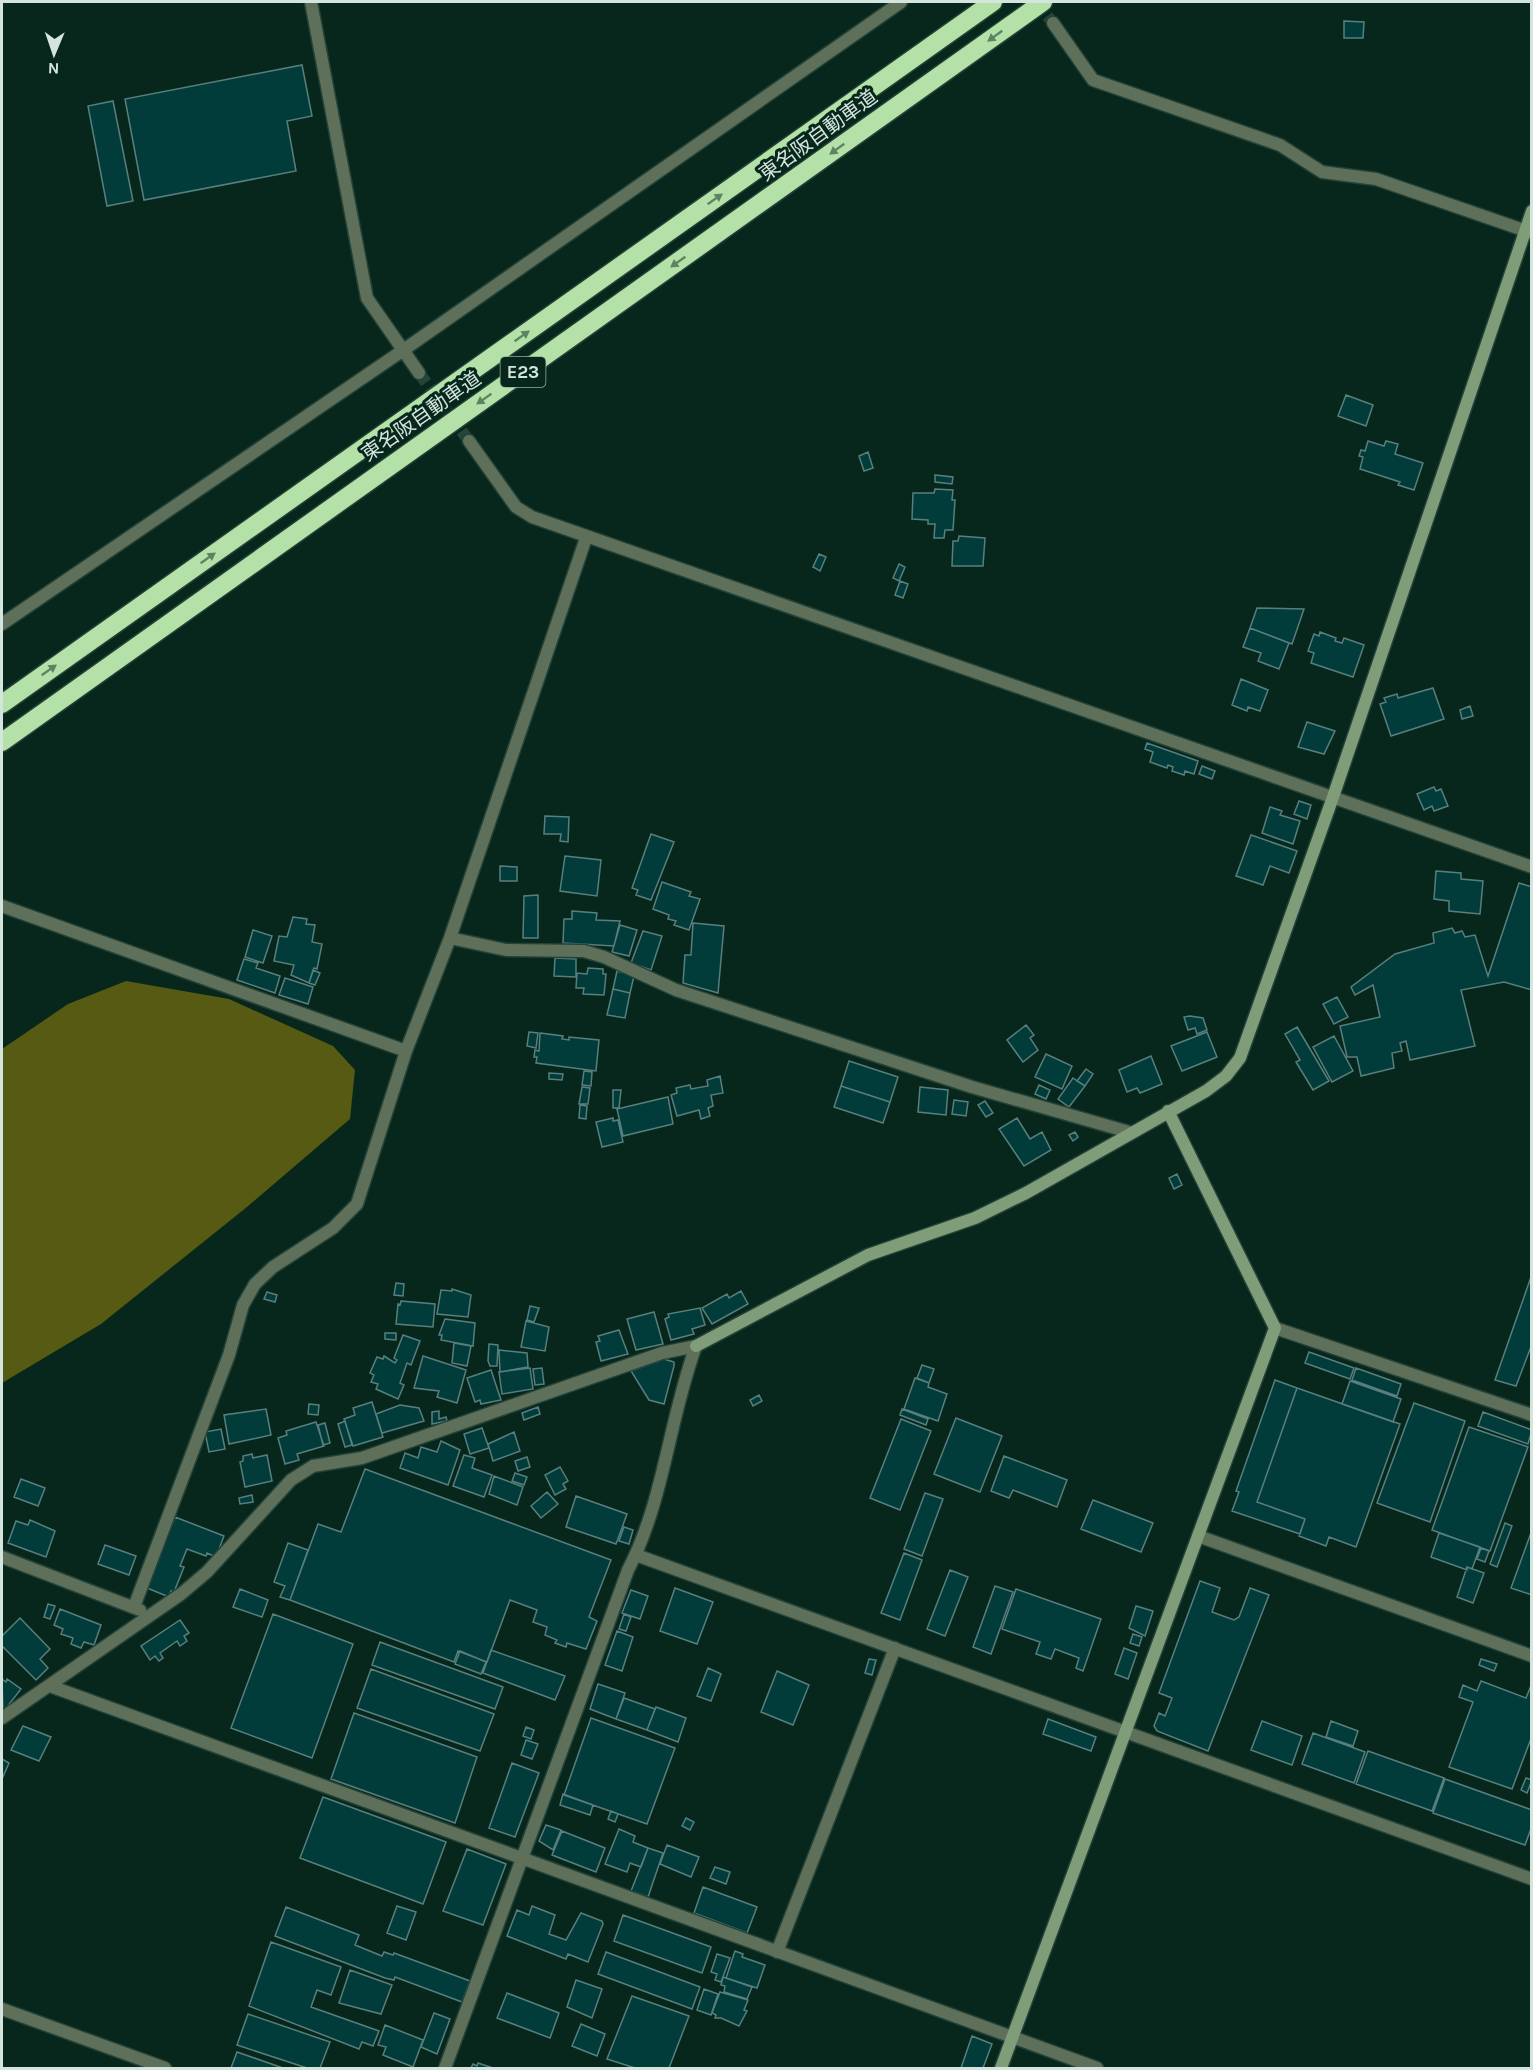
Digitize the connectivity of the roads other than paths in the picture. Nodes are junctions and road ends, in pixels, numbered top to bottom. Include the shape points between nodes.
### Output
1 (311, 2) edge
2 (901, 2) edge
3 (993, 2) edge
4 (1043, 2) edge
5 (1053, 23) tunnel mouth
6 (1532, 211) edge
7 (1528, 232) edge
8 (402, 351) junction
9 (419, 373) tunnel mouth
10 (469, 441) tunnel mouth
11 (586, 538) junction
12 (2, 624) edge
13 (2, 704) edge
14 (2, 742) edge
15 (1333, 797) junction
16 (1532, 867) edge
17 (2, 906) edge
18 (450, 938) junction
19 (406, 1051) junction
20 (1168, 1111) junction
21 (1129, 1132) junction
22 (1275, 1328) junction
23 (696, 1346) junction
24 (1532, 1415) edge
25 (1198, 1536) junction
26 (636, 1555) junction
27 (2, 1557) edge
28 (134, 1607) junction
29 (148, 1615) junction
30 (895, 1647) junction
31 (1532, 1656) edge
32 (50, 1686) junction
33 (2, 1718) edge
34 (1126, 1732) junction
35 (523, 1858) junction
36 (1532, 1879) edge
37 (777, 1952) junction
38 (2, 2009) edge
39 (1012, 2037) junction
40 (165, 2068) edge
41 (445, 2068) edge
42 (1001, 2068) edge
43 (1096, 2068) edge

1 - 8 street via 367,298
2 - 8 street
13 -> 3 highway, 東名阪自動車道 / E23
4 -> 14 highway, 東名阪自動車道 / E23
5 - 7 street via 1093,80 1280,145 1322,172 1376,179
6 - 7 street
7 - 15 street
8 - 9 street
8 - 12 street
10 - 11 street via 516,507
11 - 15 street
11 - 18 street
15 - 16 street
15 - 20 street via 1240,1058 1226,1076 1206,1091
17 - 19 street
18 - 19 street
18 - 21 street via 506,950 584,951 676,990 972,1087
19 - 28 street via 357,1204 333,1228 273,1267 255,1284 243,1305 229,1355
20 - 21 street
20 - 22 street
21 - 23 street via 996,1208 868,1255
22 - 24 street
22 - 25 street
23 - 26 street
23 - 29 street via 662,1353 362,1458 313,1466 291,1480 207,1572
25 - 31 street
25 - 34 street
26 - 30 street
26 - 35 street
27 - 28 street
28 - 29 street
29 - 32 street
30 - 34 street
30 - 37 street
32 - 33 street
32 - 35 street
34 - 36 street
34 - 39 street
35 - 37 street
35 - 41 street
37 - 39 street
38 - 40 street
39 - 42 street
39 - 43 street

